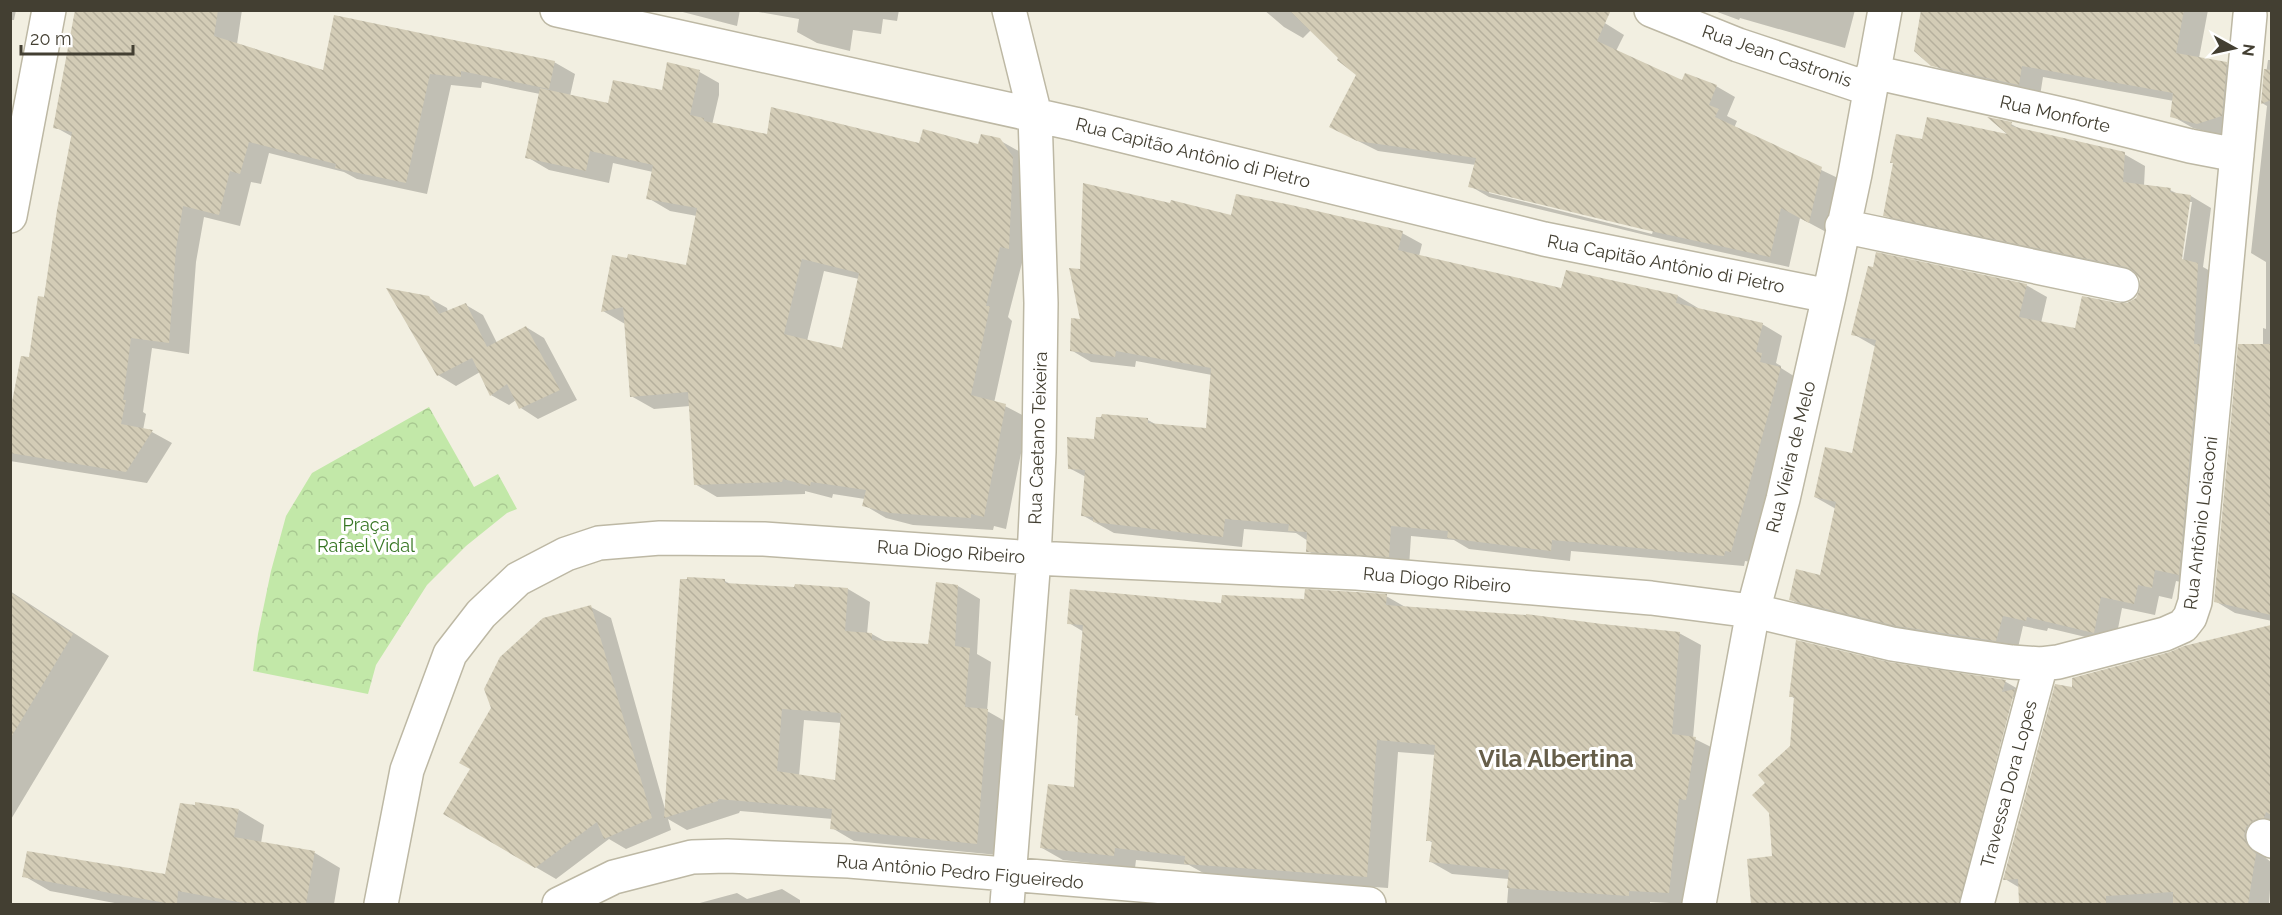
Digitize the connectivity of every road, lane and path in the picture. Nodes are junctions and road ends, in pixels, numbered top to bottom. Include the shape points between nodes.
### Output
1 (49, 10) edge
2 (557, 10) edge
3 (1009, 10) edge
4 (1651, 10) edge
5 (1885, 10) edge
6 (2250, 15) dead end
7 (1871, 80) junction
8 (22, 95) edge
9 (1035, 115) junction
10 (2237, 155) junction
11 (10, 216) edge
12 (1842, 226) junction
13 (2122, 285) dead end
14 (1829, 296) junction
15 (1034, 558) junction
16 (1753, 611) junction
17 (2041, 664) junction
18 (1009, 890) edge
19 (381, 904) edge
20 (559, 904) edge
21 (1369, 904) edge
22 (1700, 904) edge
23 (1977, 904) edge

1 - 8 street
2 - 9 street, Rua Capitão Antônio di Pietro
3 - 9 street, Rua Caetano Teixeira
4 - 7 street, Rua Jean Castronis via 1738,45
5 - 7 street, Rua Vieira de Melo
6 - 10 street, Rua Antônio Loiaconi
7 - 10 street, Rua Monforte via 2070,116
7 - 12 street, Rua Vieira de Melo
8 - 11 street
9 - 14 street, Rua Capitão Antônio di Pietro via 1544,239
9 - 15 street, Rua Caetano Teixeira via 1041,303
10 - 17 street, Rua Antônio Loiaconi via 2211,449 2195,602 2190,617 2183,626 2164,634
12 - 13 street
12 - 14 street, Rua Vieira de Melo
14 - 16 street, Rua Vieira de Melo
15 - 16 street, Rua Diogo Ribeiro via 1357,573 1651,598
15 - 18 street, Rua Caetano Teixeira
15 - 19 street, Rua Diogo Ribeiro via 764,539 660,538 599,543 527,574 481,614 450,654 407,770
16 - 17 street, Rua Antônio Loiaconi via 1892,644
16 - 22 street, Rua Vieira de Melo
17 - 23 street, Travessa Dora Lopes
18 - 20 street, Rua Antônio Pedro Figueiredo via 849,861 692,857 614,876
18 - 21 street, Rua Antônio Pedro Figueiredo

